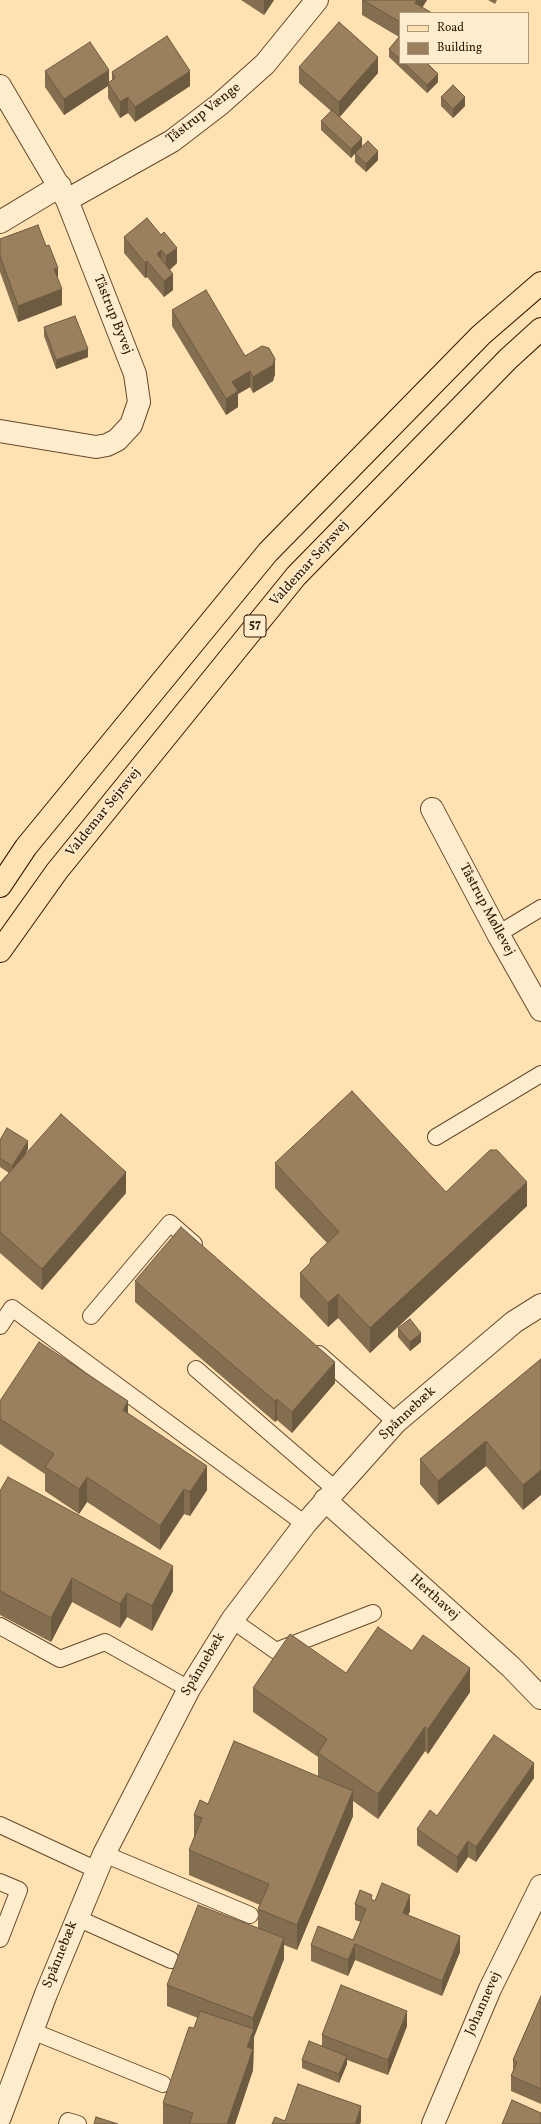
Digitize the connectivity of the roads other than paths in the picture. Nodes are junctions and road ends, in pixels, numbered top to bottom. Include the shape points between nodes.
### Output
1 (317, 0) edge
2 (0, 86) edge
3 (63, 193) junction
4 (0, 222) edge
5 (541, 283) edge
6 (541, 330) edge
7 (0, 431) edge
8 (432, 809) dead end
9 (0, 886) edge
10 (541, 908) edge
11 (498, 934) junction
12 (0, 951) edge
13 (541, 1010) edge
14 (541, 1074) edge
15 (436, 1137) dead end
16 (206, 1254) edge
17 (541, 1305) edge
18 (91, 1316) dead end
19 (0, 1326) edge
20 (307, 1344) edge
21 (196, 1369) dead end
22 (396, 1422) junction
23 (330, 1495) junction
24 (305, 1524) junction
25 (373, 1613) dead end
26 (232, 1620) junction
27 (0, 1626) edge
28 (189, 1689) junction
29 (541, 1698) edge
30 (1, 1829) edge
31 (101, 1862) junction
32 (0, 1882) edge
33 (541, 1886) edge
34 (250, 1914) dead end
35 (77, 1918) junction
36 (0, 1939) edge
37 (171, 1960) dead end
38 (32, 2031) junction
39 (163, 2084) dead end
40 (0, 2117) edge
41 (67, 2124) edge
42 (78, 2124) edge
43 (433, 2124) edge

1 - 3 street, Tåstrup Vænge via 265,64 219,105 172,141
2 - 3 street, Tåstrup Byvej
3 - 4 street, Tåstrup Vænge
3 - 7 street, Tåstrup Byvej via 135,374 139,402 136,414 125,433 107,445 96,447
5 - 9 main road via 481,335 268,552 26,847
6 - 12 main road, Valdemar Sejrsvej / 57 via 508,359 296,576 57,871
8 - 11 street, Tåstrup Møllevej
10 - 11 lane
11 - 13 street, Tåstrup Møllevej
14 - 15 lane
16 - 18 lane via 170,1223
17 - 22 street, Spånnebæk via 514,1322
19 - 24 lane via 12,1308
20 - 22 lane
21 - 23 lane
22 - 23 street, Spånnebæk
23 - 24 street, Spånnebæk
23 - 29 street, Herthavej
24 - 26 street, Spånnebæk
25 - 26 lane via 276,1651
26 - 28 street, Spånnebæk
27 - 28 lane via 60,1659 105,1642
28 - 31 street, Spånnebæk
30 - 31 lane
31 - 34 lane
31 - 35 street, Spånnebæk
32 - 36 lane via 19,1890
33 - 43 street, Johannevej via 490,1989
35 - 37 lane
35 - 38 street, Spånnebæk
38 - 39 lane
38 - 40 street, Spånnebæk
41 - 42 lane via 68,2121

